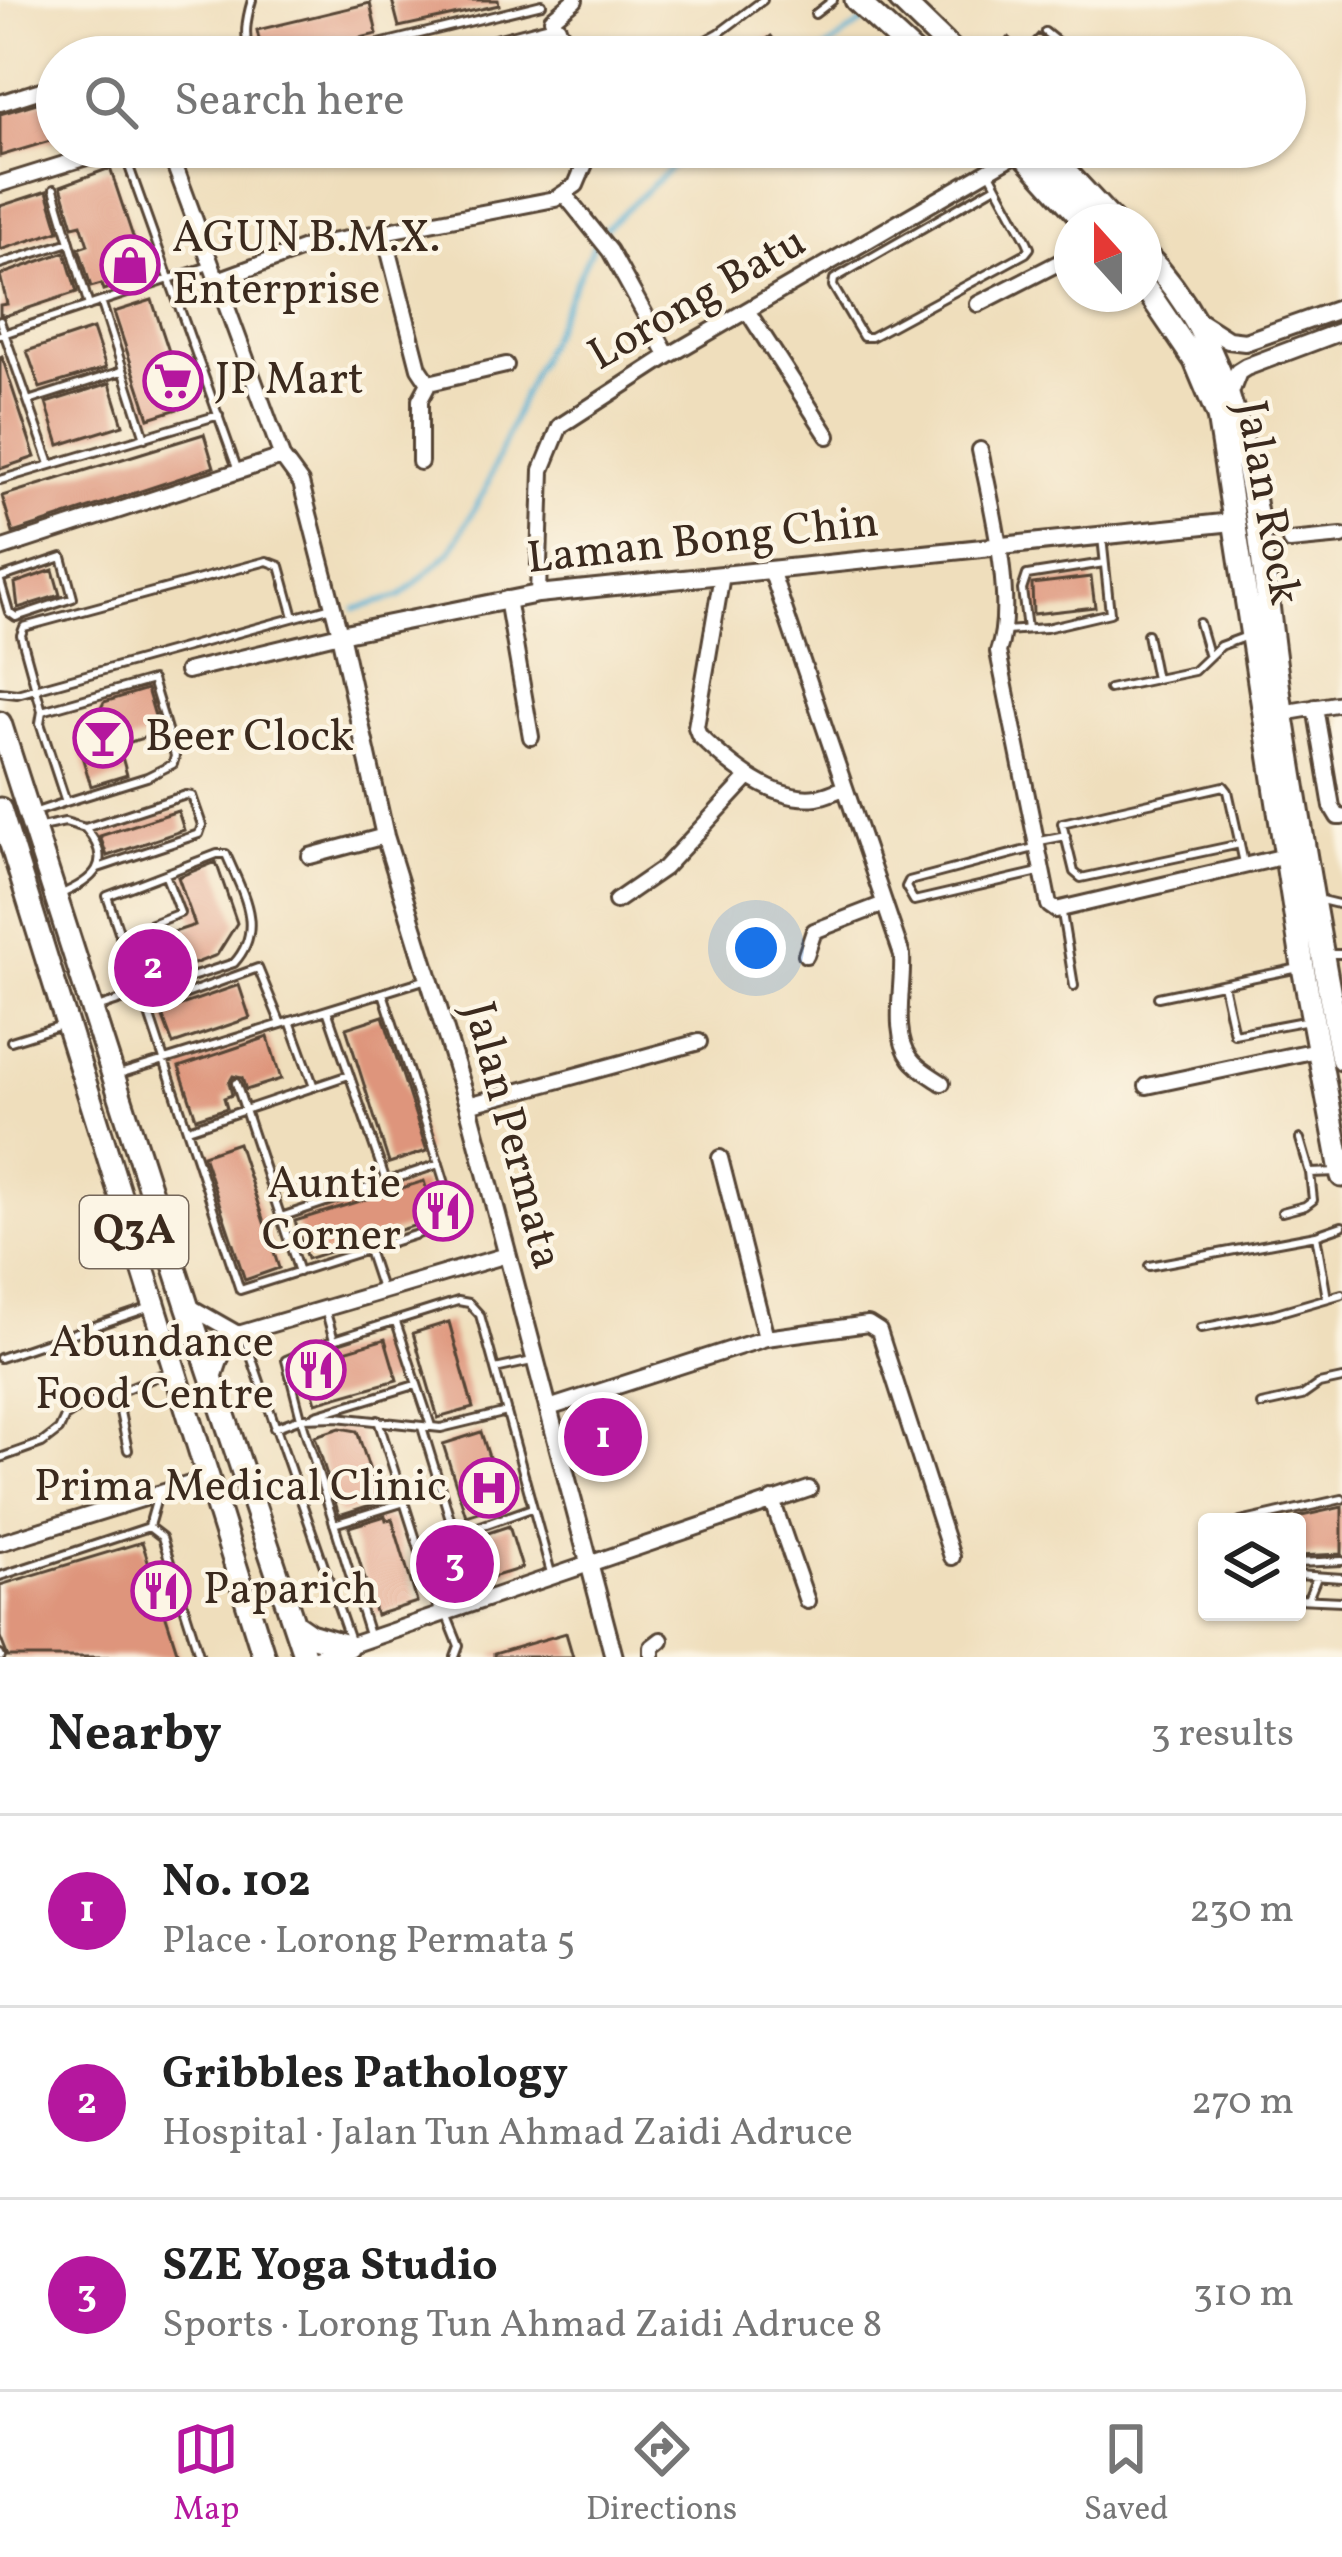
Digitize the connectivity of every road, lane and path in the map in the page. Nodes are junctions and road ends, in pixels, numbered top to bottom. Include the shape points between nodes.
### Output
1 (252, 0) edge
2 (574, 0) edge
3 (764, 0) edge
4 (832, 0) edge
5 (540, 2) edge
6 (859, 3) edge
7 (913, 5) edge
8 (815, 14) dead end
9 (555, 23) junction
10 (1046, 32) dead end
11 (246, 36) edge
12 (408, 36) edge
13 (512, 36) edge
14 (563, 36) edge
15 (713, 36) edge
16 (895, 36) edge
17 (940, 36) edge
18 (1051, 36) edge
19 (36, 92) edge
20 (0, 103) edge
21 (52, 168) edge
22 (128, 168) edge
23 (176, 168) edge
24 (583, 168) edge
25 (1006, 168) edge
26 (1043, 168) edge
27 (1050, 168) edge
28 (993, 180) junction
29 (0, 184) edge
30 (54, 189) dead end
31 (565, 194) junction
32 (1071, 204) edge
33 (1092, 204) edge
34 (384, 232) junction
35 (70, 242) junction
36 (0, 264) edge
37 (1054, 265) edge
38 (1162, 272) edge
39 (215, 273) junction
40 (172, 279) junction
41 (101, 303) junction
42 (978, 304) dead end
43 (90, 307) junction
44 (1342, 308) edge
45 (748, 312) junction
46 (1162, 312) edge
47 (1191, 316) junction
48 (0, 321) edge
49 (1342, 331) edge
50 (2, 334) edge
51 (668, 356) junction
52 (506, 365) dead end
53 (122, 371) junction
54 (429, 383) junction
55 (1229, 395) junction
56 (28, 400) junction
57 (219, 416) junction
58 (828, 436) dead end
59 (145, 438) junction
60 (980, 450) dead end
61 (282, 458) junction
62 (420, 462) dead end
63 (50, 464) junction
64 (239, 473) junction
65 (0, 481) edge
66 (1233, 522) junction
67 (1102, 535) junction
68 (1342, 536) edge
69 (1290, 541) dead end
70 (998, 546) junction
71 (0, 549) edge
72 (1105, 562) junction
73 (771, 570) junction
74 (722, 575) junction
75 (0, 580) edge
76 (538, 594) junction
77 (507, 599) junction
78 (332, 607) junction
79 (294, 617) junction
80 (1199, 623) dead end
81 (1027, 629) junction
82 (1006, 631) junction
83 (340, 634) junction
84 (1147, 634) dead end
85 (1250, 635) junction
86 (1208, 654) junction
87 (187, 671) dead end
88 (1156, 679) junction
89 (36, 689) junction
90 (1109, 689) dead end
91 (0, 692) edge
92 (1342, 703) edge
93 (1315, 707) junction
94 (42, 711) junction
95 (1282, 713) junction
96 (0, 724) edge
97 (531, 737) dead end
98 (748, 778) junction
99 (845, 788) junction
100 (66, 802) junction
101 (0, 809) edge
102 (1342, 817) edge
103 (31, 822) junction
104 (85, 828) junction
105 (385, 836) junction
106 (1066, 836) junction
107 (1240, 844) junction
108 (1037, 845) junction
109 (310, 856) dead end
110 (1286, 856) junction
111 (1245, 866) junction
112 (98, 868) junction
113 (1042, 871) junction
114 (165, 874) junction
115 (55, 896) junction
116 (1314, 898) junction
117 (616, 901) dead end
118 (884, 904) junction
119 (1342, 905) edge
120 (1055, 907) junction
121 (120, 936) junction
122 (243, 953) junction
123 (1333, 954) edge
124 (806, 955) dead end
125 (1303, 967) junction
126 (255, 968) junction
127 (430, 978) junction
128 (1223, 983) junction
129 (1074, 986) dead end
130 (383, 993) junction
131 (140, 994) junction
132 (1158, 997) dead end
133 (91, 1010) junction
134 (327, 1010) junction
135 (1330, 1020) edge
136 (286, 1022) junction
137 (68, 1023) junction
138 (10, 1041) dead end
139 (699, 1042) dead end
140 (1335, 1052) edge
141 (164, 1060) junction
142 (112, 1076) junction
143 (350, 1076) junction
144 (236, 1083) dead end
145 (942, 1083) dead end
146 (1148, 1086) dead end
147 (314, 1088) junction
148 (468, 1106) junction
149 (245, 1110) junction
150 (186, 1130) junction
151 (1300, 1139) dead end
152 (720, 1158) dead end
153 (440, 1163) junction
154 (1310, 1173) junction
155 (1341, 1174) edge
156 (386, 1181) junction
157 (1282, 1212) dead end
158 (281, 1217) junction
159 (1342, 1226) edge
160 (1316, 1234) junction
161 (368, 1250) junction
162 (507, 1256) junction
163 (1149, 1266) dead end
164 (299, 1272) junction
165 (382, 1292) junction
166 (1342, 1294) edge
167 (1327, 1298) junction
168 (157, 1305) junction
169 (187, 1305) junction
170 (325, 1309) junction
171 (396, 1322) junction
172 (1201, 1328) dead end
173 (241, 1334) junction
174 (766, 1338) junction
175 (334, 1340) junction
176 (0, 1358) edge
177 (536, 1360) junction
178 (495, 1369) junction
179 (178, 1370) junction
180 (1342, 1379) edge
181 (213, 1383) junction
182 (415, 1385) junction
183 (116, 1393) junction
184 (1261, 1405) dead end
185 (549, 1408) junction
186 (507, 1412) junction
187 (313, 1416) junction
188 (301, 1418) junction
189 (378, 1420) junction
190 (427, 1427) junction
191 (274, 1428) junction
192 (128, 1450) dead end
193 (0, 1458) edge
194 (206, 1479) junction
195 (809, 1489) dead end
196 (158, 1495) junction
197 (1342, 1499) edge
198 (772, 1501) junction
199 (405, 1502) junction
200 (532, 1508) junction
201 (1280, 1513) edge
202 (334, 1525) junction
203 (149, 1526) junction
204 (455, 1534) junction
205 (0, 1543) edge
206 (419, 1548) junction
207 (952, 1557) dead end
208 (1306, 1562) edge
209 (1342, 1562) edge
210 (589, 1565) junction
211 (0, 1576) edge
212 (1306, 1576) edge
213 (1317, 1577) junction
214 (552, 1578) junction
215 (1342, 1578) edge
216 (1308, 1599) joint
217 (807, 1600) dead end
218 (1342, 1601) edge
219 (443, 1614) junction
220 (294, 1624) junction
221 (661, 1640) dead end
222 (353, 1646) edge
223 (200, 1657) edge
224 (264, 1657) edge
225 (305, 1657) edge
226 (316, 1657) edge
227 (455, 1657) edge
228 (614, 1657) edge
229 (652, 1657) edge

1 - 11 lane
2 - 9 street
3 - 15 lane
4 - 8 lane
5 - 9 lane
5 - 12 lane
6 - 16 main road
7 - 17 main road
9 - 13 street
9 - 14 street
10 - 18 lane
19 - 20 street
21 - 29 street
22 - 40 lane
23 - 39 street
24 - 31 street
25 - 28 street, Lorong Batu
26 - 32 main road
27 - 33 main road
28 - 28 lane via 1028,241 1026,253 863,337 834,279
28 - 45 street, Lorong Batu
30 - 35 lane
31 - 34 street
31 - 51 street via 610,251
34 - 39 street
34 - 54 street via 418,368
35 - 36 lane
35 - 43 lane
37 - 42 street
38 - 47 main road, Jalan Rock
39 - 40 lane
39 - 61 street
40 - 41 lane
40 - 57 lane
41 - 43 lane
41 - 53 lane
43 - 50 lane
44 - 47 street via 1245,342
45 - 51 street, Lorong Batu
45 - 58 street
46 - 66 main road, Jalan Rock via 1219,416
47 - 55 main road, Jalan Rock
48 - 50 lane
49 - 55 street via 1246,367
50 - 56 lane
51 - 76 street, Lorong Batu via 560,426 542,470
52 - 54 street
53 - 56 lane
53 - 59 lane
54 - 62 street via 420,400
55 - 95 main road, Jalan Rock
56 - 63 lane
57 - 59 lane
57 - 64 lane
59 - 63 lane
60 - 70 street
61 - 64 street
61 - 78 street via 301,483
63 - 65 lane
64 - 71 street
66 - 67 street, Laman Bong Chin
66 - 85 main road, Jalan Rock
67 - 70 street, Laman Bong Chin
67 - 72 lane
68 - 69 street
70 - 73 street, Laman Bong Chin
70 - 82 street
72 - 81 lane via 1027,574
72 - 81 lane via 1110,613
73 - 74 street, Laman Bong Chin
73 - 99 street
74 - 76 street, Laman Bong Chin
74 - 98 street via 696,727
75 - 75 lane via 62,557 73,598 16,617
76 - 77 street, Laman Bong Chin
77 - 83 street, Laman Bong Chin
77 - 97 street
78 - 79 lane
78 - 83 street
79 - 89 lane
79 - 89 lane via 280,566 267,561 24,627
80 - 86 lane
81 - 82 lane
82 - 108 street via 998,652
83 - 87 street, Laman Bong Chin
83 - 105 street, Jalan Permata
84 - 88 lane
85 - 86 lane
85 - 110 main road, Jalan Rock
86 - 88 lane via 1194,670
88 - 90 lane
89 - 91 lane
89 - 94 lane
92 - 93 street
93 - 95 street
93 - 102 street via 1332,807
94 - 100 lane
94 - 100 lane via 152,680 171,737 173,764
95 - 116 main road, Jalan Rock
96 - 103 main road
98 - 99 street via 805,796
98 - 117 street via 664,868
99 - 118 street
100 - 103 lane
101 - 137 main road, Q3A
103 - 104 lane
103 - 115 main road
104 - 112 lane
104 - 112 lane via 185,795 202,825 199,834
105 - 109 street
105 - 127 street, Jalan Permata
106 - 107 lane via 1081,878
106 - 107 lane via 1064,819 1224,786
106 - 108 lane
107 - 111 lane
108 - 113 street
108 - 113 lane via 906,887 914,901
110 - 111 street
110 - 125 main road, Jalan Rock
111 - 120 street
112 - 115 lane via 87,883
113 - 120 street
114 - 121 lane via 107,896
114 - 121 lane via 180,914
114 - 122 lane via 226,854 251,915
115 - 133 main road
116 - 119 lane
116 - 123 main road, Jalan Rock
118 - 124 street via 814,931
118 - 145 street via 902,955 905,1049
120 - 129 lane
121 - 131 lane
122 - 126 lane
122 - 131 lane
123 - 135 main road, Jalan Rock
125 - 128 lane
125 - 135 main road, Jalan Rock
126 - 136 lane
126 - 141 lane via 147,1008
127 - 130 lane
127 - 148 street, Jalan Permata
128 - 132 lane
128 - 135 lane via 1234,1034
130 - 134 lane
130 - 153 lane
131 - 133 lane
133 - 142 main road
134 - 136 lane
134 - 143 lane
135 - 140 main road, Jalan Rock
136 - 141 lane
136 - 147 lane
137 - 138 lane
137 - 168 main road, Q3A
139 - 148 street
140 - 146 street
140 - 155 main road, Jalan Rock
141 - 142 lane
141 - 150 lane
142 - 169 main road
143 - 147 lane
143 - 156 lane
144 - 149 lane
147 - 149 lane
148 - 162 street, Jalan Permata
149 - 150 lane
149 - 158 lane
150 - 164 lane via 240,1290
151 - 154 lane
152 - 174 street
153 - 156 lane
153 - 161 lane via 452,1219
154 - 155 lane
154 - 157 lane via 1313,1199
156 - 158 lane
158 - 164 lane
159 - 160 lane
160 - 163 lane
160 - 167 lane
161 - 164 lane
161 - 165 lane
162 - 165 street
162 - 177 street, Jalan Permata
165 - 170 street
166 - 167 lane
167 - 172 lane
168 - 176 lane
168 - 179 main road, Q3A
169 - 173 street
169 - 181 main road
170 - 173 street
170 - 175 lane
171 - 175 lane
171 - 178 lane via 469,1303
171 - 182 lane
173 - 181 street via 222,1355
173 - 191 lane
174 - 185 street
174 - 207 street via 853,1323 878,1330
175 - 188 lane via 286,1360
177 - 178 lane
177 - 185 street, Jalan Permata
178 - 186 lane
179 - 183 lane
179 - 194 main road, Q3A
180 - 184 lane
181 - 220 main road
182 - 187 lane
182 - 190 lane
183 - 192 lane
183 - 193 lane via 65,1417 42,1443
185 - 210 street, Jalan Permata
186 - 190 lane
186 - 200 lane
187 - 188 lane
187 - 189 lane
188 - 191 lane
188 - 202 lane
189 - 190 lane
189 - 199 lane
190 - 204 lane
191 - 222 lane
194 - 196 street
194 - 224 main road, Q3A
195 - 198 street
196 - 203 lane
196 - 205 street
197 - 201 lane
198 - 210 street
198 - 217 street
199 - 202 lane
199 - 206 lane
200 - 204 lane
200 - 214 lane
202 - 222 lane
203 - 211 lane
203 - 223 lane via 162,1537
204 - 206 lane
206 - 219 lane
208 - 209 lane
210 - 214 street
210 - 228 street, Jalan Permata
212 - 213 lane
213 - 215 lane
213 - 216 lane
214 - 219 street
216 - 218 lane
219 - 222 street
219 - 227 lane via 459,1646
220 - 222 main road
220 - 225 main road
221 - 229 street
222 - 226 street

